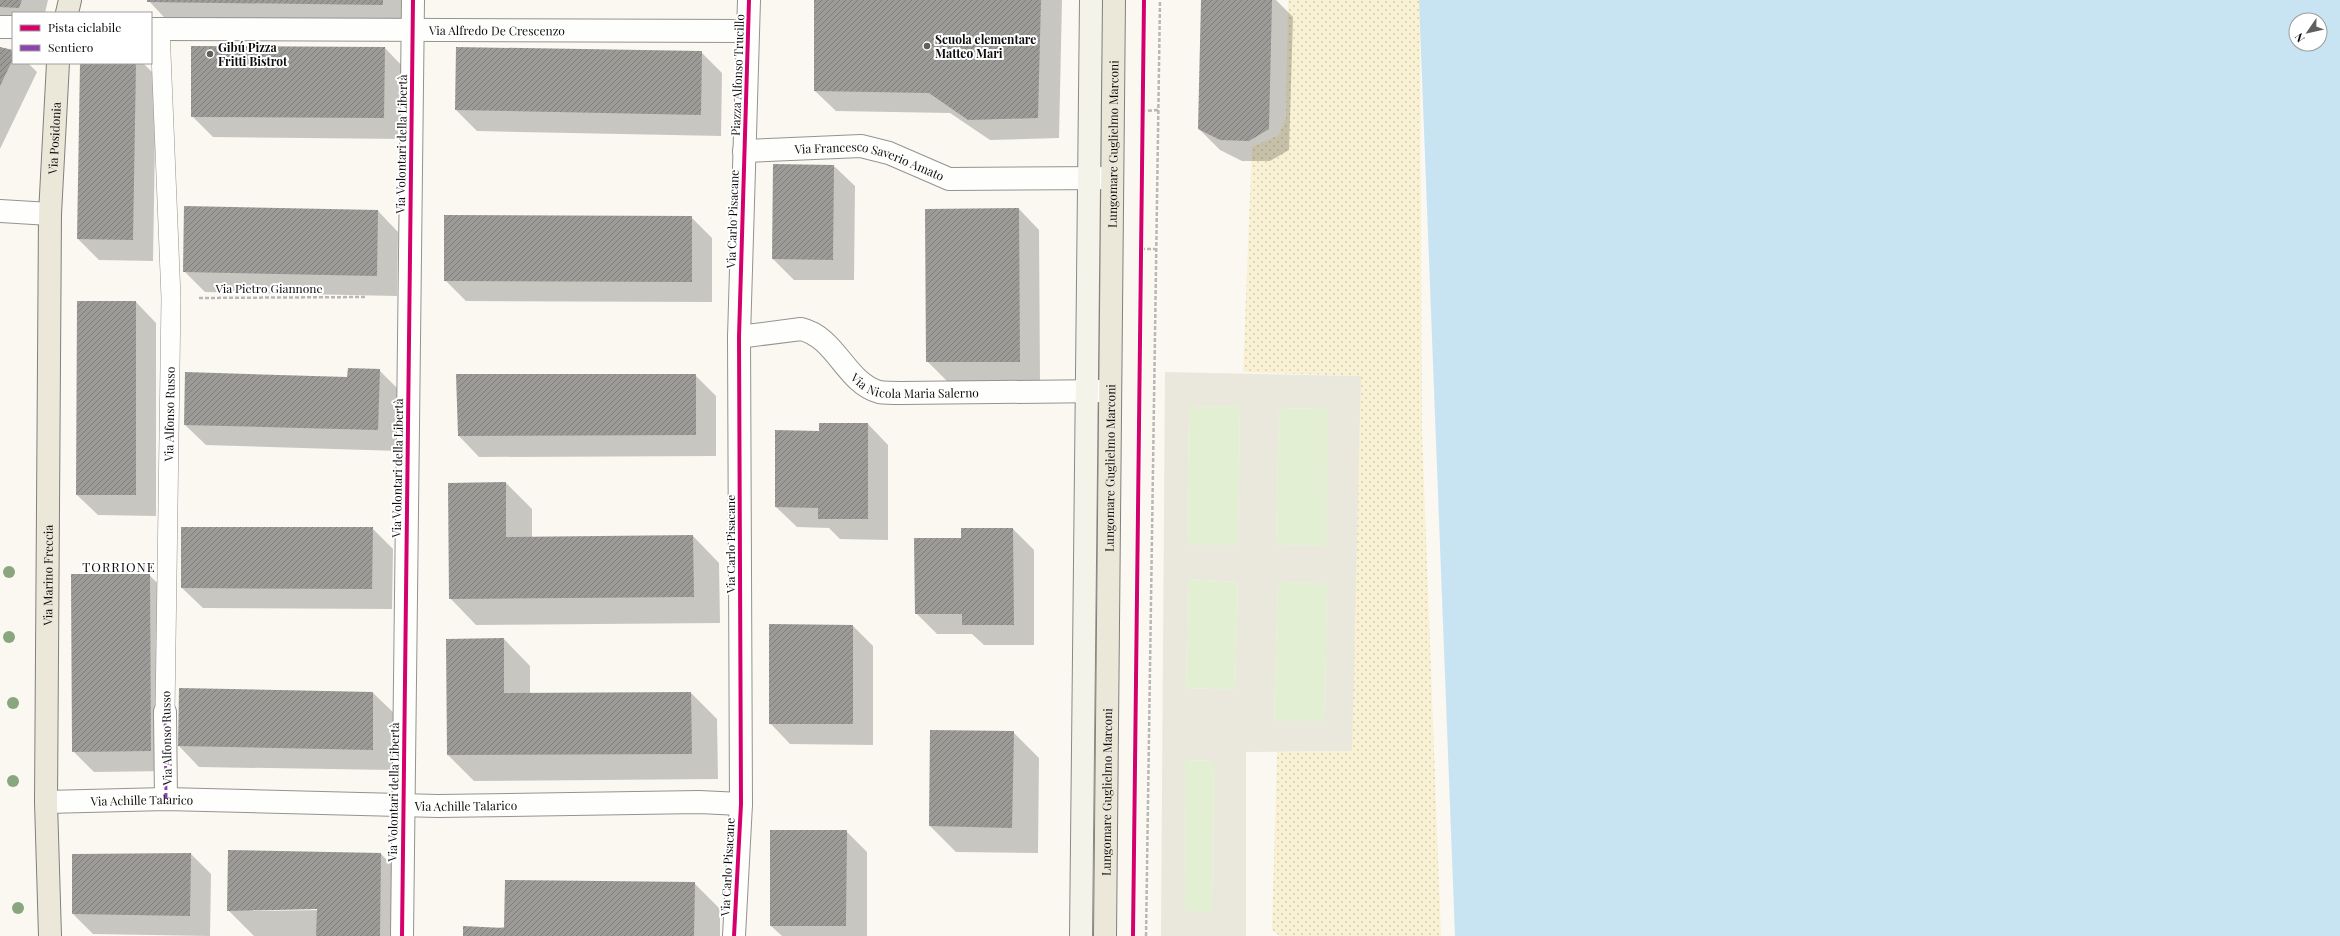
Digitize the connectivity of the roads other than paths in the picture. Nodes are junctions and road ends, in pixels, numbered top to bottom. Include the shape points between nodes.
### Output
1 (70, 0) edge
2 (413, 0) edge
3 (749, 0) edge
4 (1091, 0) edge
5 (1114, 0) edge
6 (67, 12) edge
7 (0, 27) edge
8 (12, 27) edge
9 (156, 30) edge
10 (412, 30) junction
11 (748, 31) junction
12 (58, 64) edge
13 (744, 151) junction
14 (1114, 178) junction
15 (1089, 179) junction
16 (0, 211) edge
17 (50, 214) junction
18 (739, 337) junction
19 (1112, 391) junction
20 (1087, 392) junction
21 (164, 712) joint
22 (166, 799) junction
23 (46, 802) junction
24 (741, 804) junction
25 (403, 805) junction
26 (50, 936) edge
27 (402, 936) edge
28 (734, 936) edge
29 (1081, 936) edge
30 (1105, 936) edge

1 - 6 main road
2 - 10 street, Via Volontari della Libertà
3 - 11 street, Piazza Alfonso Trucillo
4 - 15 street, Lungomare Guglielmo Marconi
5 - 14 main road, Lungomare Guglielmo Marconi
7 - 8 street
9 - 10 street, Via Alfredo De Crescenzo
9 - 21 lane, Via Alfonso Russo via 171,298
10 - 11 street, Via Alfredo De Crescenzo
10 - 25 street, Via Volontari della Libertà
11 - 13 street, Piazza Alfonso Trucillo
12 - 17 main road, Via Posidonia
13 - 15 street, Via Francesco Saverio Amato via 861,146 889,153 948,179
13 - 18 street, Via Carlo Pisacane
14 - 15 street, Via Francesco Saverio Amato
14 - 19 main road, Lungomare Guglielmo Marconi
15 - 20 street, Lungomare Guglielmo Marconi
16 - 17 street
17 - 23 main road, Via Marino Freccia
18 - 20 street, Via Nicola Maria Salerno via 801,329 811,331 836,352 861,381 879,392
18 - 24 street, Via Carlo Pisacane
19 - 20 street, Via Nicola Maria Salerno
19 - 30 main road, Lungomare Guglielmo Marconi
20 - 29 street, Lungomare Guglielmo Marconi
21 - 22 street, Via Alfonso Russo
22 - 23 street, Via Achille Talarico
22 - 25 street, Via Achille Talarico
23 - 26 main road, Via Marino Freccia
24 - 25 street, Via Achille Talarico via 699,802
24 - 28 street, Via Carlo Pisacane
25 - 27 street, Via Volontari della Libertà

